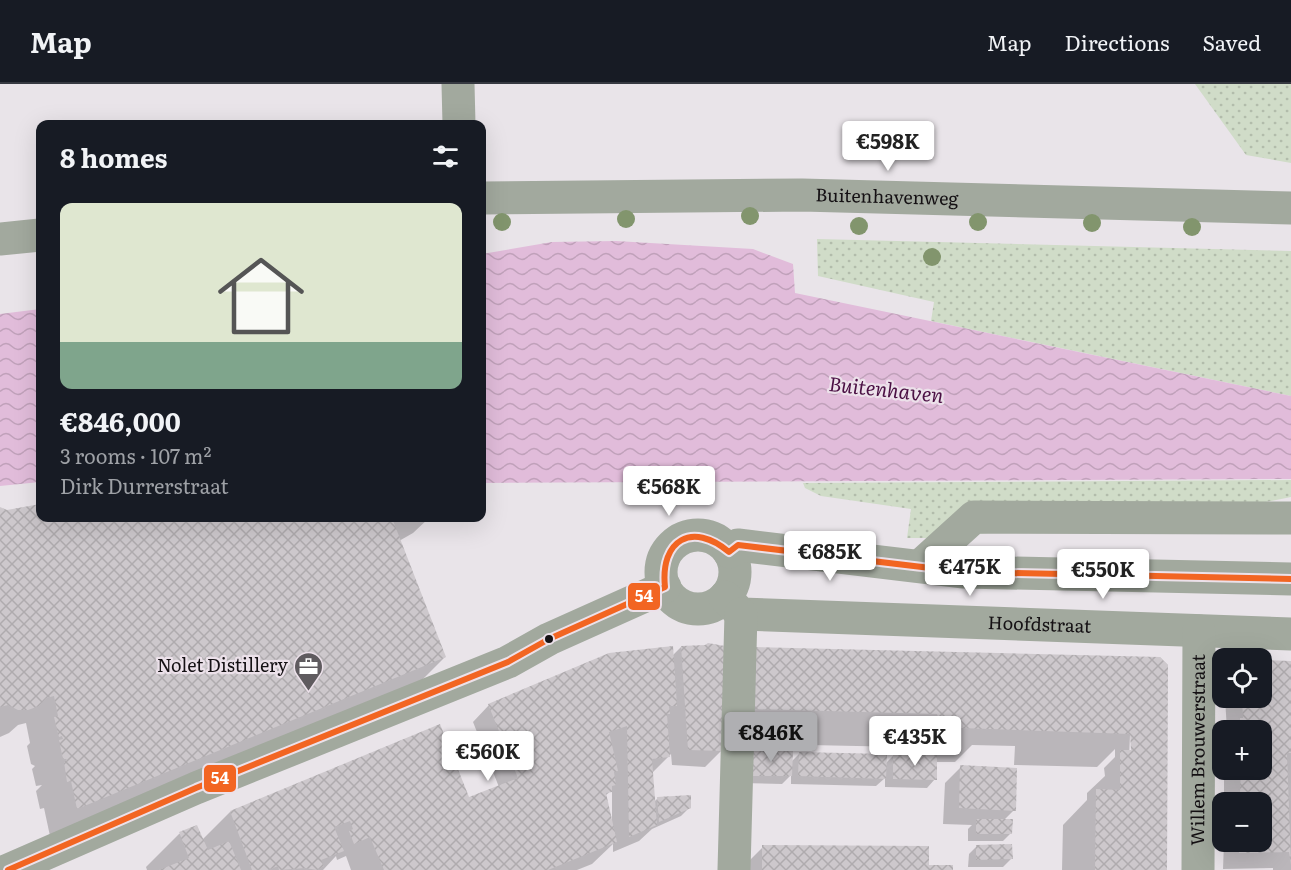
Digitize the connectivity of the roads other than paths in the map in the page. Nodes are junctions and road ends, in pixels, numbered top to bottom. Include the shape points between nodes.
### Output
1 (458, 84) edge
2 (459, 120) edge
3 (486, 198) edge
4 (1291, 208) edge
5 (36, 235) edge
6 (0, 239) edge
7 (1291, 518) edge
8 (729, 552) junction
9 (920, 566) junction
10 (1291, 579) edge
11 (665, 587) junction
12 (733, 606) junction
13 (1199, 631) junction
14 (1291, 634) edge
15 (8, 870) edge
16 (734, 870) edge
17 (1198, 870) edge

1 - 2 street
3 - 4 street, Buitenhavenweg via 802,195
5 - 6 street
7 - 9 street via 974,517
8 - 9 street via 738,545
8 - 11 street via 721,543 698,535 675,543 663,563
8 - 12 street via 735,575
9 - 10 street via 964,572
11 - 12 street via 676,601 692,609
11 - 15 street via 549,639 508,662 196,788
12 - 13 street, Hoofdstraat
12 - 16 street
13 - 14 street, Hoofdstraat
13 - 17 street, Willem Brouwerstraat

